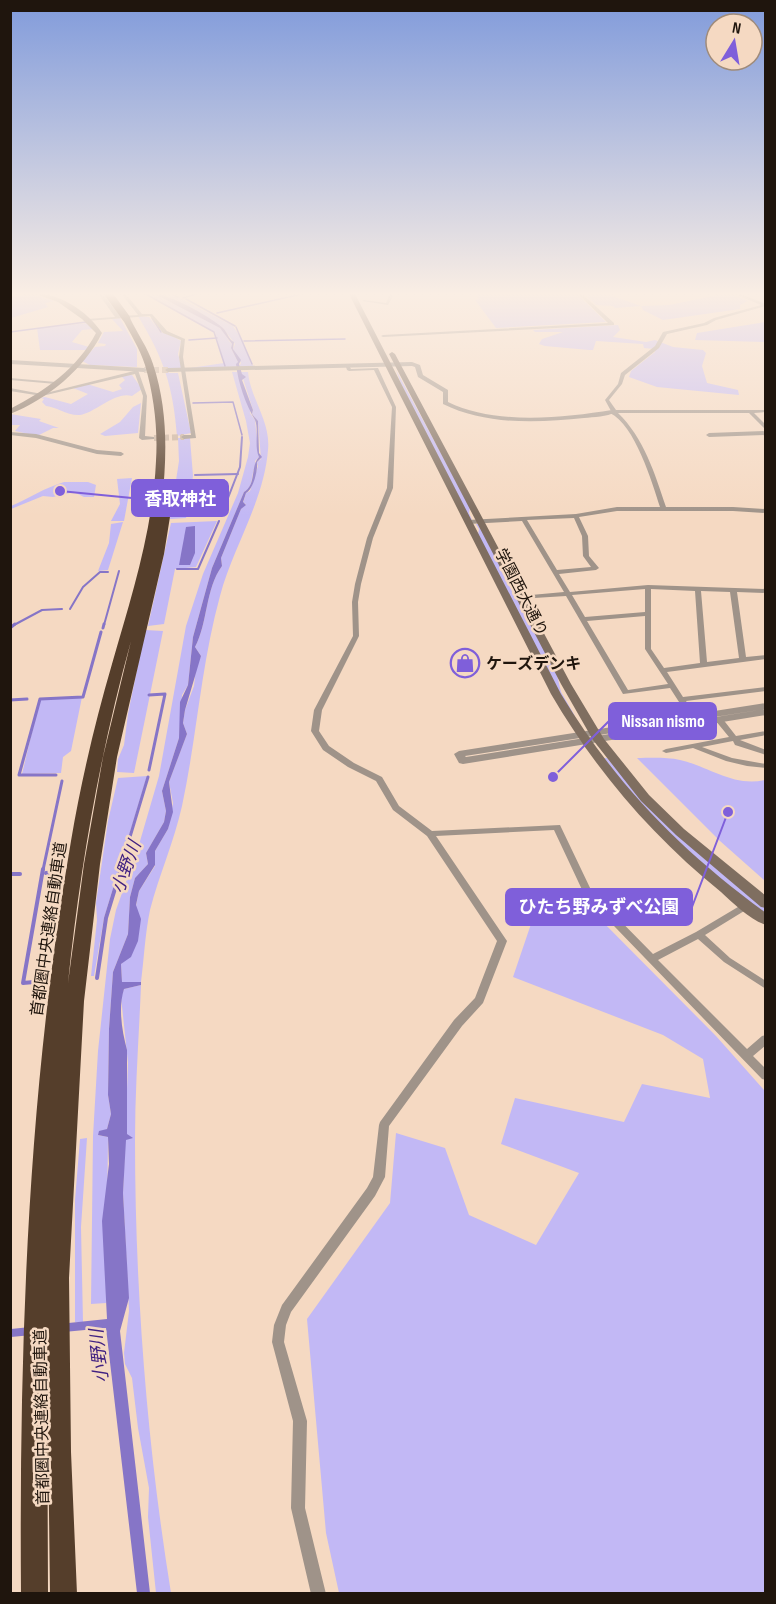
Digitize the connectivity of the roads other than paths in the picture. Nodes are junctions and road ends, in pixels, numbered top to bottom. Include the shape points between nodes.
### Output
1 (73, 367) joint
2 (150, 367) edge
3 (162, 367) edge
4 (183, 367) edge
5 (365, 367) edge
6 (394, 367) edge
7 (394, 367) edge
8 (417, 367) edge
9 (632, 367) edge
10 (348, 368) junction
11 (144, 370) tunnel mouth
12 (184, 370) junction
13 (136, 371) junction
14 (166, 374) joint
15 (10, 379) edge
16 (56, 383) junction
17 (10, 389) edge
18 (43, 394) junction
19 (750, 411) junction
20 (765, 411) edge
21 (10, 412) edge
22 (612, 412) junction
23 (765, 431) edge
24 (10, 433) edge
25 (708, 435) dead end
26 (184, 437) dead end
27 (152, 438) dead end
28 (121, 454) dead end
29 (171, 477) dead end
30 (663, 508) junction
31 (765, 512) edge
32 (576, 516) junction
33 (524, 520) junction
34 (468, 522) junction
35 (480, 522) junction
36 (555, 572) junction
37 (648, 586) junction
38 (698, 588) junction
39 (733, 589) junction
40 (765, 591) edge
41 (567, 593) junction
42 (520, 598) junction
43 (648, 614) junction
44 (583, 619) junction
45 (765, 657) edge
46 (743, 660) junction
47 (704, 665) junction
48 (663, 670) junction
49 (672, 686) junction
50 (765, 690) edge
51 (681, 699) junction
52 (765, 706) edge
53 (765, 712) edge
54 (693, 717) junction
55 (718, 720) junction
56 (765, 733) edge
57 (596, 736) junction
58 (733, 737) junction
59 (581, 739) junction
60 (693, 746) junction
61 (666, 751) dead end
62 (765, 753) edge
63 (765, 766) edge
64 (430, 834) junction
65 (765, 904) edge
66 (746, 906) junction
67 (765, 920) edge
68 (699, 934) junction
69 (652, 958) junction
70 (765, 986) edge
71 (765, 1039) edge
72 (747, 1055) junction
73 (765, 1076) edge
74 (35, 1593) edge
75 (64, 1593) edge
76 (319, 1593) edge

1 - 13 street
1 - 16 main road
2 - 74 highway, 首都圏中央連絡自動車道 via 164,441 161,475 147,553 80,837 60,970 41,1164 32,1464
3 - 14 highway, 首都圏中央連絡自動車道
4 - 12 street
5 - 10 street
6 - 34 main road, 学園西大通り
7 - 35 main road, 学園西大通り
8 - 22 street via 420,376 446,391 445,403 467,412 550,419
9 - 22 street via 623,374 608,400
10 - 12 street
10 - 64 street via 376,369 393,400 390,488 370,538 358,584 356,636 318,710 315,731 326,748 379,780 396,808
11 - 13 street
12 - 14 street
12 - 26 street via 194,437
13 - 18 street
13 - 27 street via 145,396 142,438
15 - 16 street
16 - 18 main road
17 - 18 street
18 - 21 main road
19 - 20 street
19 - 22 street
19 - 23 street
22 - 30 street via 630,429
23 - 25 street
24 - 28 street
29 - 75 highway, 首都圏中央連絡自動車道 via 158,554 110,757 75,1001 58,1278
30 - 31 street
30 - 32 street via 617,509
32 - 33 street
32 - 36 street via 585,536 586,556 596,568
33 - 35 street
33 - 36 street
34 - 35 street
34 - 59 main road, 学園西大通り
35 - 42 main road, 学園西大通り
36 - 41 street
37 - 38 street
37 - 41 street
37 - 43 street
38 - 39 street
38 - 47 street
39 - 40 street
39 - 46 street
41 - 42 street
41 - 44 street
42 - 57 main road, 学園西大通り
43 - 44 street
43 - 48 street via 648,649
44 - 49 street via 626,692
45 - 46 street
46 - 47 street
47 - 48 street
48 - 49 street
49 - 51 street
50 - 51 street
51 - 54 street
52 - 54 street
53 - 55 street
54 - 57 street
55 - 57 street
55 - 58 street
56 - 58 street
57 - 59 street
57 - 65 main road, 学園西大通り via 666,819
58 - 60 street
58 - 62 street via 738,743
59 - 59 street via 463,761 459,754
59 - 66 main road, 学園西大通り via 624,794 660,831
60 - 61 street
60 - 63 street via 744,765
64 - 69 street via 557,827 588,894
64 - 76 street via 502,941 479,1000 384,1125 379,1177 371,1192 286,1309 280,1325 278,1342 300,1421 298,1508
66 - 67 main road, 学園西大通り
66 - 68 street
68 - 69 street
68 - 70 street via 727,960
69 - 72 street
71 - 72 street
72 - 73 street

